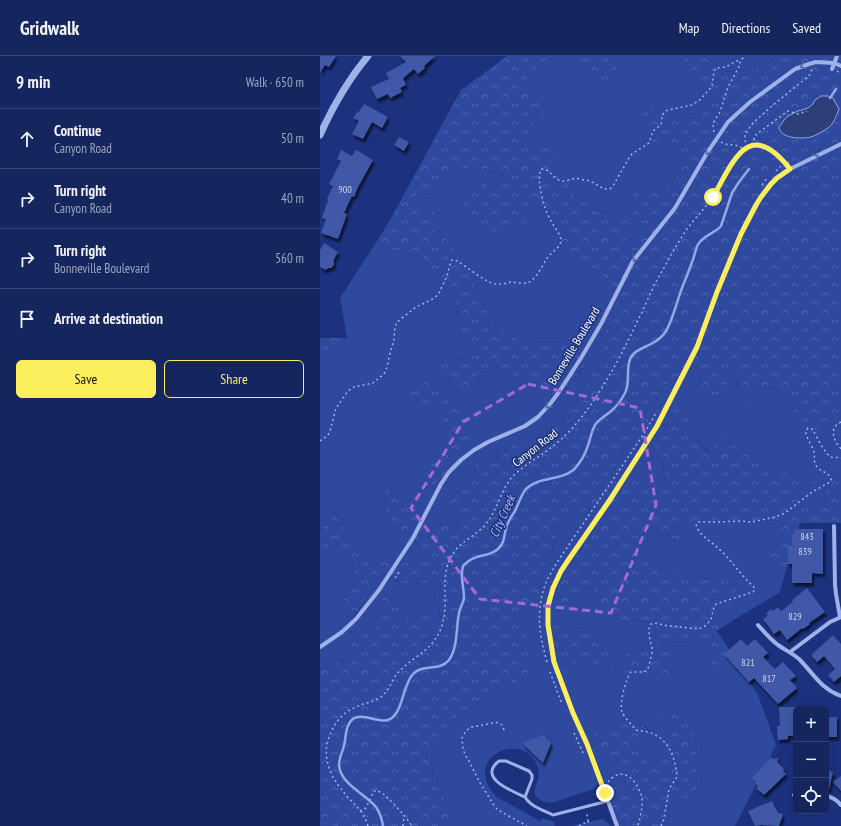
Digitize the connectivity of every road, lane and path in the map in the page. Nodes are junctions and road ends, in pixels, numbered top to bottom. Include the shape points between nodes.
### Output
1 (368, 56) edge
2 (745, 56) edge
3 (837, 56) edge
4 (740, 61) junction
5 (834, 63) junction
6 (841, 66) edge
7 (812, 69) dead end
8 (832, 69) joint
9 (809, 70) dead end
10 (811, 72) dead end
11 (841, 74) edge
12 (807, 111) dead end
13 (715, 134) dead end
14 (320, 135) edge
15 (720, 142) dead end
16 (841, 144) edge
17 (754, 145) junction
18 (747, 147) junction
19 (744, 150) junction
20 (790, 169) junction
21 (841, 422) edge
22 (320, 441) edge
23 (841, 449) edge
24 (841, 458) edge
25 (834, 526) dead end
26 (400, 570) dead end
27 (392, 582) dead end
28 (841, 617) edge
29 (758, 625) dead end
30 (320, 648) edge
31 (790, 652) junction
32 (841, 696) edge
33 (504, 730) dead end
34 (605, 785) dead end
35 (525, 797) junction
36 (829, 797) edge
37 (608, 801) junction
38 (841, 804) edge
39 (360, 811) junction
40 (588, 814) dead end
41 (404, 816) junction
42 (588, 821) junction
43 (368, 826) edge
44 (403, 826) edge
45 (412, 826) edge
46 (528, 826) edge
47 (579, 826) edge
48 (589, 826) edge
49 (617, 826) edge
50 (638, 826) edge
51 (661, 826) edge

1 - 14 street via 336,101
2 - 4 path
3 - 5 street
4 - 13 path via 713,123
4 - 22 path via 716,68 712,86 699,101 665,111 662,114 661,126 653,131 649,143 632,154 610,190 578,178 562,181 548,170 541,169 539,180 546,208 561,240 541,269 527,283 496,284 452,260 438,295 416,306 397,322 384,374 373,384 354,387 348,391 336,408 328,435
5 - 6 street, Bonneville Boulevard
5 - 8 street
5 -> 30 street, Bonneville Boulevard via 816,62 796,69 750,102 728,122 707,152 675,208 633,261 601,324 550,404 525,426 474,450 449,472 413,538 379,590 342,632
7 - 9 path
8 - 11 path
10 - 18 path via 750,127 745,140
12 - 17 path via 798,114 788,111 758,133 754,138
15 - 19 path
20 -> 16 street
17 - 18 path, Canyon Road
17 - 20 path via 769,148
18 - 19 path, Canyon Road
19 - 39 path, Canyon Road via 734,159 713,197 672,253 610,376 593,401 561,440 513,476 486,523 460,545 448,561 445,571 445,617 436,639 401,670 389,689 381,696 352,708 335,724 327,744 328,764 342,791
20 - 37 street via 771,184 756,205 741,234 697,347 657,426 565,565 553,588 548,606 548,625 554,662
21 - 23 path via 833,430 835,441
24 - 51 path via 829,456 813,430 808,428 806,434 814,452 815,463 829,475 830,482 775,517 752,522 696,524 700,533 728,557 755,589 753,592 716,604 711,619 702,628 651,624 650,666 644,672 631,672 627,680 622,712 636,730 661,738 672,752 674,760 676,777 669,789
25 - 28 street via 835,590
26 - 27 path
28 - 31 street via 830,622
29 - 31 street via 776,643
31 - 32 street via 825,688
33 - 46 path via 501,724 493,722 470,728 462,738 463,748 495,807
34 - 50 path via 620,774 626,775 634,782 642,797
35 - 35 lane via 500,785 494,779 492,769 495,764 506,761 531,773 532,779
35 - 37 lane via 532,804 553,815
36 - 38 street
37 - 49 street
39 - 41 path via 365,809 376,791 383,794
39 - 43 path, Canyon Road
40 - 42 path
41 - 44 path
41 - 45 path
42 - 47 path
42 - 48 path

